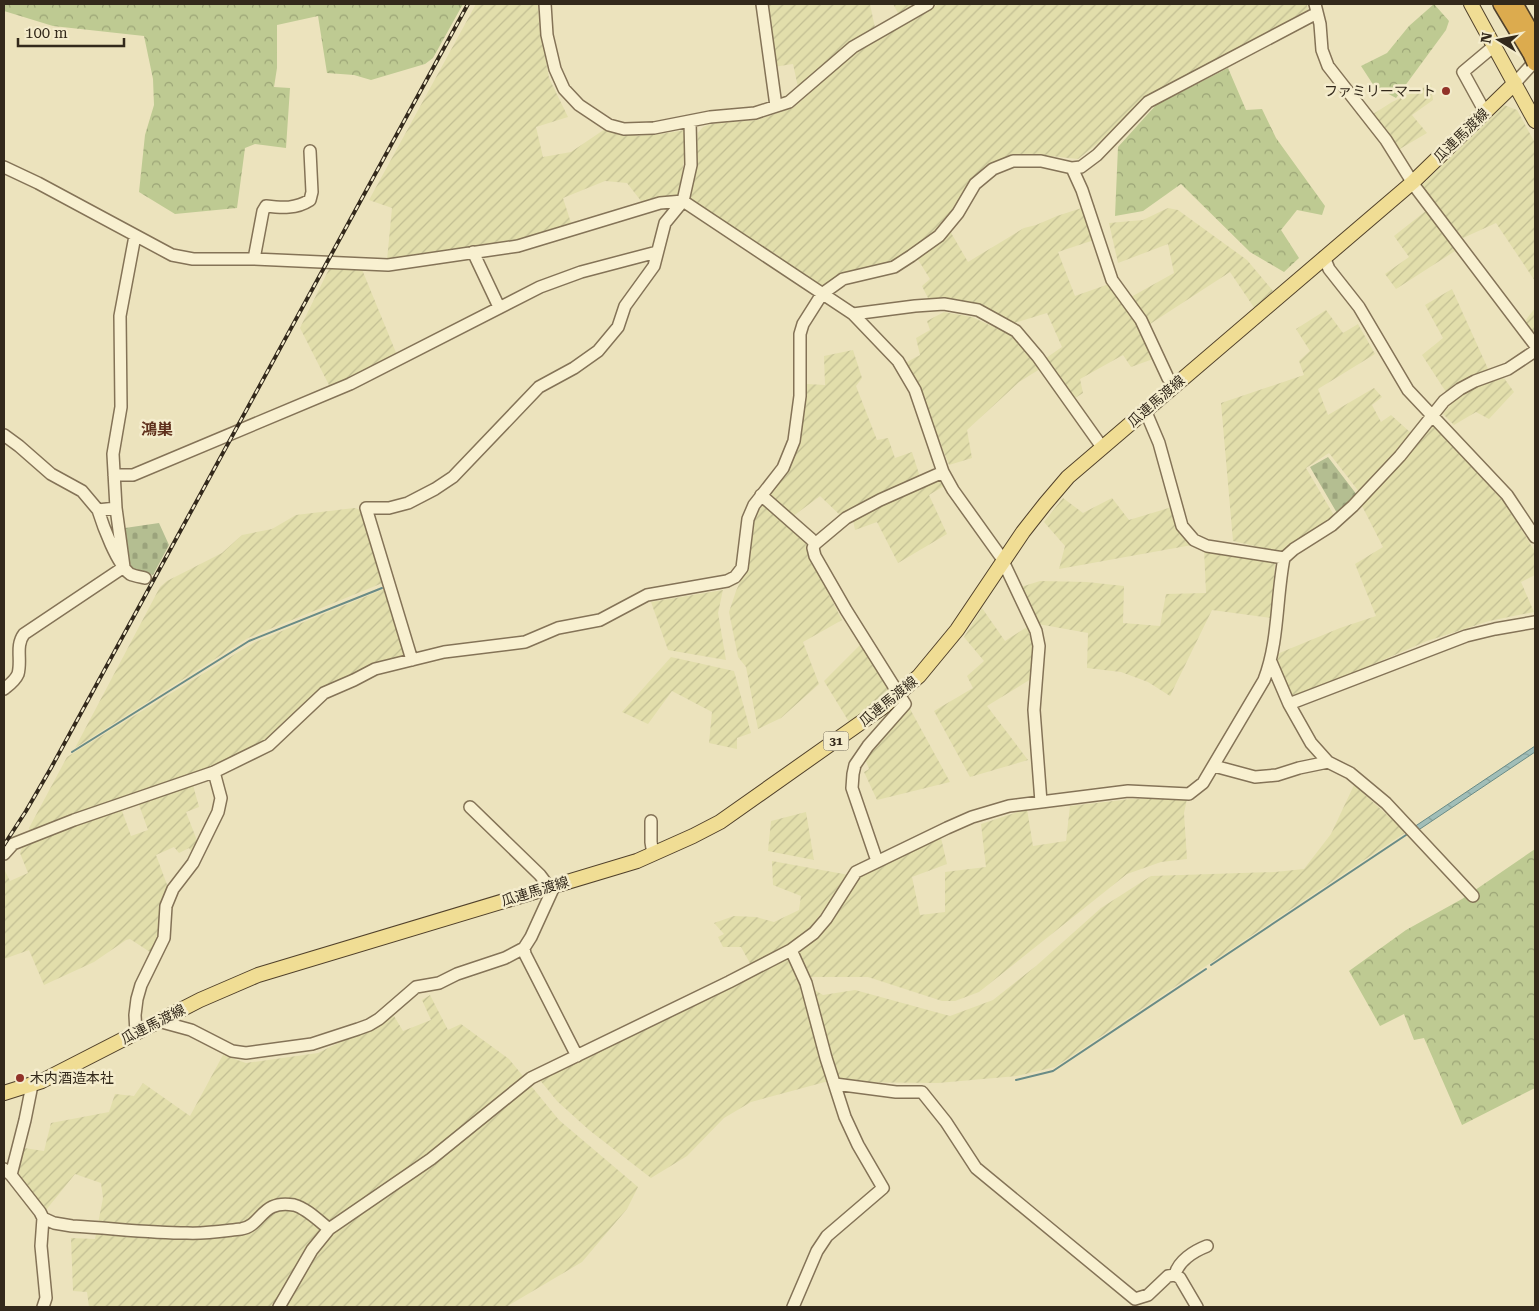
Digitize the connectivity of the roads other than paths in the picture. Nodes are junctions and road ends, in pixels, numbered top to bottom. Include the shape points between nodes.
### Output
1 (545, 4) edge
2 (762, 4) edge
3 (928, 4) edge
4 (1471, 4) edge
5 (1501, 4) edge
6 (1515, 4) edge
7 (1316, 8) edge
8 (1535, 38) edge
9 (1494, 46) junction
10 (1534, 60) edge
11 (1514, 83) junction
12 (776, 106) junction
13 (1485, 112) junction
14 (1535, 120) edge
15 (690, 121) junction
16 (310, 151) dead end
17 (4, 167) edge
18 (1072, 168) junction
19 (1412, 182) junction
20 (683, 201) junction
21 (135, 236) junction
22 (473, 252) junction
23 (657, 252) junction
24 (1324, 257) junction
25 (254, 259) junction
26 (822, 294) junction
27 (499, 307) junction
28 (853, 314) junction
29 (1535, 345) edge
30 (1535, 351) edge
31 (1174, 386) junction
32 (1145, 410) junction
33 (1433, 417) junction
34 (4, 436) edge
35 (1102, 447) junction
36 (943, 472) junction
37 (114, 475) junction
38 (761, 495) junction
39 (116, 508) junction
40 (98, 510) junction
41 (1535, 537) edge
42 (815, 544) junction
43 (1284, 558) junction
44 (1003, 563) junction
45 (124, 566) junction
46 (145, 578) dead end
47 (1535, 622) edge
48 (412, 660) junction
49 (1271, 662) junction
50 (4, 689) edge
51 (899, 694) junction
52 (1289, 704) junction
53 (1328, 762) junction
54 (1214, 766) junction
55 (214, 772) junction
56 (1041, 802) junction
57 (470, 807) dead end
58 (651, 821) dead end
59 (4, 854) edge
60 (653, 854) junction
61 (877, 861) junction
62 (549, 887) junction
63 (1473, 896) dead end
64 (524, 948) junction
65 (791, 950) junction
66 (158, 1021) junction
67 (136, 1033) junction
68 (577, 1056) junction
69 (835, 1084) junction
70 (30, 1086) junction
71 (4, 1092) edge
72 (7, 1172) edge
73 (43, 1218) junction
74 (329, 1229) junction
75 (1207, 1246) dead end
76 (1175, 1275) junction
77 (43, 1307) edge
78 (278, 1307) edge
79 (793, 1307) edge
80 (1197, 1307) edge

1 - 15 street via 547,35 555,69 564,89 579,106 609,125 624,128 654,128
2 - 12 street
3 - 12 street via 853,47 789,102
4 - 9 main road
5 - 10 highway
6 - 8 highway
7 - 18 street via 1148,102 1097,155
7 - 19 street via 1322,50 1328,66 1386,140
9 - 11 main road
9 - 13 street via 1463,72
10 - 11 street
11 - 13 main road, 瓜連馬渡線 / 31
11 - 14 main road
12 - 15 street via 755,113
13 - 19 main road, 瓜連馬渡線 / 31
15 - 20 street via 691,165
16 - 25 street via 310,200 294,207 266,206
17 - 21 street
18 - 26 street via 1041,161 1013,161 993,169 975,184 958,213 939,236 894,267 843,280
18 - 31 street via 1112,280 1141,320
19 - 24 main road, 瓜連馬渡線 / 31
19 - 29 street
20 - 22 street via 660,203 518,246
20 - 23 street via 666,223
20 - 26 street
21 - 25 street via 172,255 193,259
21 - 37 street via 120,316 121,407 113,454
22 - 25 street via 388,264
22 - 27 street
23 - 27 street via 581,272
23 - 48 street via 654,266 625,306 618,327 598,352 539,387 453,477 408,503 389,508 366,508
24 - 31 main road, 瓜連馬渡線 / 31
24 - 33 street via 1329,269 1359,307 1408,390
26 - 28 street
26 - 38 street via 800,334 800,396 794,441 783,468
27 - 37 street via 350,384 133,475
28 - 35 street via 944,304 978,310 1016,331
28 - 36 street via 898,361 915,390
30 - 33 street via 1508,369 1460,389 1444,401
31 - 32 main road, 瓜連馬渡線 / 31
32 - 35 main road, 瓜連馬渡線 / 31
32 - 43 street via 1159,443 1182,526 1194,540 1207,546
33 - 41 street via 1507,495
33 - 43 street via 1353,506 1332,525
34 - 40 street via 51,474 82,492
35 - 44 main road, 瓜連馬渡線 / 31 via 1044,504
36 - 42 street via 846,518
36 - 44 street via 995,546
37 - 39 street
38 - 42 street
38 - 48 street via 748,519 742,568 727,581 647,595 600,620 558,628 525,642 444,652
39 - 40 street
39 - 45 street
40 - 45 street via 108,539
42 - 51 street via 813,548 819,564
43 - 49 street
44 - 51 main road, 瓜連馬渡線 / 31 via 942,651
44 - 56 street via 1036,631 1039,646 1034,710
45 - 46 street via 131,574
45 - 50 street via 24,634 19,640 18,673
47 - 52 street via 1466,636
48 - 55 street via 375,669 324,693 269,744
49 - 52 street
49 - 54 street via 1264,680
51 - 60 main road, 瓜連馬渡線 / 31 via 720,822
51 - 61 street via 905,704 868,746 853,774 852,788
52 - 53 street via 1311,743
53 - 54 street via 1255,777
53 - 63 street via 1350,773 1386,802
54 - 56 street via 1203,784 1189,794 1128,791
55 - 59 street via 65,823 13,844
55 - 67 street via 222,798 218,812 193,863 173,889 166,906 164,938 137,999
56 - 61 street via 1008,806 972,817
57 - 62 street
58 - 60 street
60 - 62 main road, 瓜連馬渡線 / 31
61 - 65 street via 856,872 814,933
62 - 64 street via 551,896
62 - 66 main road, 瓜連馬渡線 / 31 via 265,973
64 - 66 street via 439,983 416,987 369,1025 312,1044 246,1053 232,1051 191,1030
64 - 68 street
65 - 68 street
65 - 69 street via 806,983
66 - 67 main road, 瓜連馬渡線 / 31
67 - 70 main road, 瓜連馬渡線 / 31
68 - 74 street via 531,1078 431,1159
69 - 76 street via 922,1092 976,1168 1135,1299 1148,1295 1168,1276
69 - 79 street via 845,1117 883,1188 827,1236 817,1251
70 - 71 main road, 瓜連馬渡線 / 31
70 - 72 street via 25,1120
72 - 73 street
73 - 74 street via 54,1224 72,1226 202,1233 244,1228 271,1207 294,1205
73 - 77 street via 41,1246 46,1298
74 - 78 street via 312,1250
75 - 76 street via 1185,1259 1176,1268
76 - 80 street

